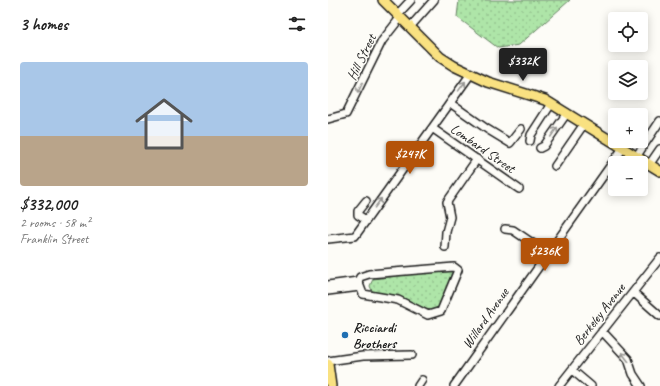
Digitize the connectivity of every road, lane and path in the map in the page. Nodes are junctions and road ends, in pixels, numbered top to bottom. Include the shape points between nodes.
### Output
1 (382, 0) edge
2 (411, 0) edge
3 (434, 0) edge
4 (399, 16) junction
5 (410, 27) junction
6 (470, 75) junction
7 (450, 103) junction
8 (551, 104) junction
9 (567, 113) junction
10 (328, 119) edge
11 (660, 121) edge
12 (584, 124) junction
13 (432, 128) junction
14 (521, 128) dead end
15 (608, 139) edge
16 (530, 141) dead end
17 (540, 148) dead end
18 (623, 148) joint
19 (660, 149) edge
20 (636, 156) joint
21 (477, 160) junction
22 (649, 165) joint
23 (555, 166) dead end
24 (660, 171) edge
25 (519, 189) dead end
26 (366, 200) dead end
27 (366, 220) junction
28 (505, 230) dead end
29 (328, 239) edge
30 (445, 247) dead end
31 (547, 253) junction
32 (660, 258) edge
33 (359, 284) junction
34 (328, 285) edge
35 (328, 291) edge
36 (633, 292) junction
37 (660, 316) edge
38 (602, 331) junction
39 (412, 355) dead end
40 (328, 362) edge
41 (572, 370) junction
42 (329, 380) edge
43 (454, 386) edge
44 (559, 386) edge
45 (591, 386) edge
46 (641, 386) edge

1 - 4 main road
2 - 4 street, Hill Street
3 - 5 street
4 - 5 main road
4 -> 10 street, Hill Street via 382,41 346,114
5 - 6 main road via 440,56
7 -> 6 street
6 - 8 main road
7 - 13 street
7 - 14 street via 510,143
8 - 9 main road
8 - 16 street via 531,135
9 - 12 main road
17 -> 9 street
11 - 20 street
12 - 15 main road
12 - 23 street
13 - 21 street, Lombard Street
27 -> 13 street
18 - 20 main road
18 - 31 street, Willard Avenue
19 - 22 street
21 - 25 street, Lombard Street
21 - 30 street via 447,202 450,217
22 - 24 main road
26 - 27 street via 358,215
27 - 29 street via 354,236
28 - 31 street via 513,230
31 - 43 street, Willard Avenue
32 - 36 street, Berkeley Avenue
33 - 33 street via 360,277 369,274 454,267 458,270 441,311 428,315 398,300 363,294
33 - 34 street
33 - 35 street
36 - 37 street
36 - 38 street, Berkeley Avenue
38 - 41 street, Berkeley Avenue
46 -> 38 street via 633,374 628,359
39 - 40 street via 363,356
40 - 42 main road
41 - 44 street, Berkeley Avenue
41 - 45 street

